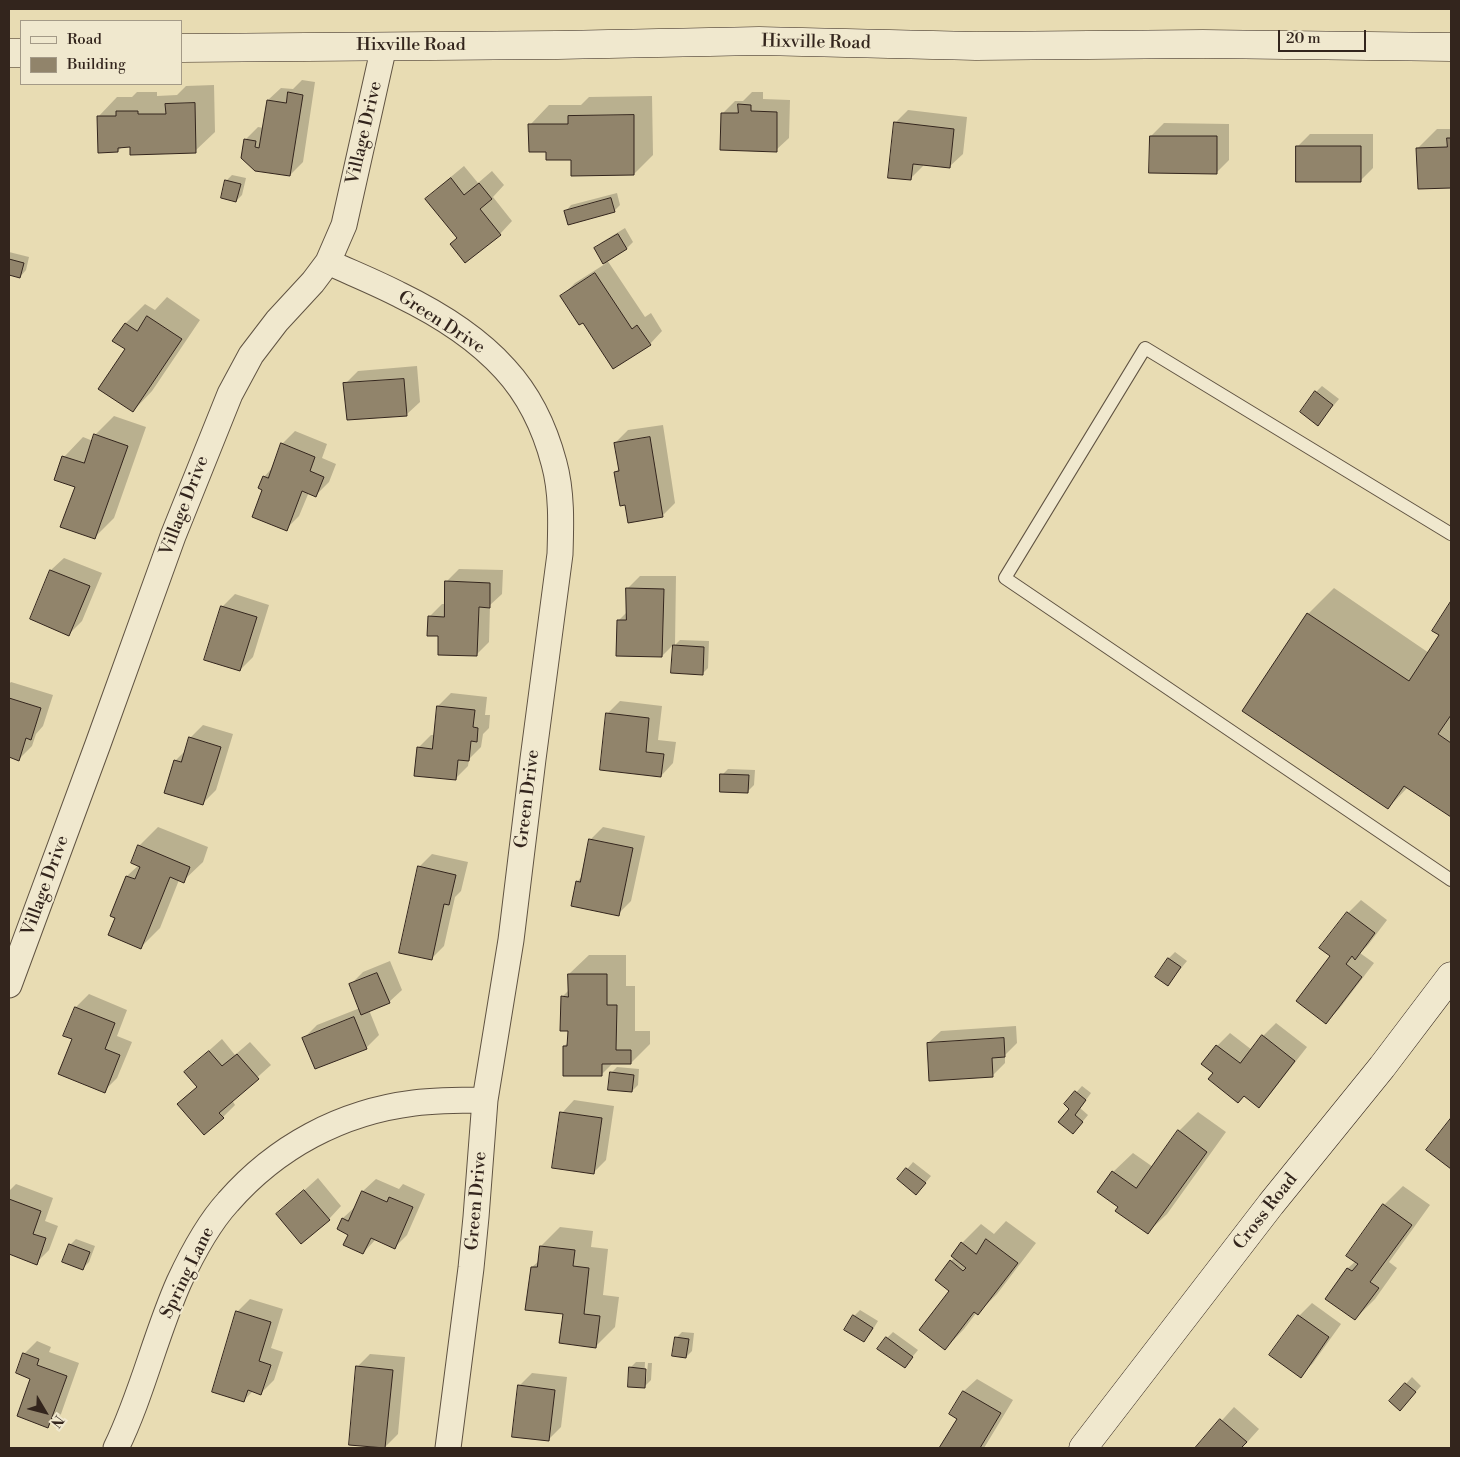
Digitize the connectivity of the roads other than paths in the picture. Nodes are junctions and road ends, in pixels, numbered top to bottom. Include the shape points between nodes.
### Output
1 (384, 46) junction
2 (1451, 47) edge
3 (182, 48) edge
4 (328, 262) junction
5 (1451, 534) edge
6 (1451, 880) edge
7 (1451, 976) edge
8 (9, 985) edge
9 (485, 1100) junction
10 (116, 1448) edge
11 (448, 1448) edge
12 (1083, 1448) edge

1 - 2 street, Hixville Road via 759,41 976,46
1 - 3 street, Hixville Road
1 - 4 street, Village Drive via 344,225
4 - 8 street, Village Drive via 251,356 230,394 173,536
4 - 9 street, Green Drive via 401,295 485,349 522,391 546,437 554,464 561,522 560,554 511,940
5 - 6 lane via 1144,348 1005,578
7 - 12 street, Cross Road
9 - 10 street, Spring Lane via 413,1103 348,1119 317,1131 254,1175 227,1203 193,1255 167,1313
9 - 11 street, Green Drive via 471,1268

